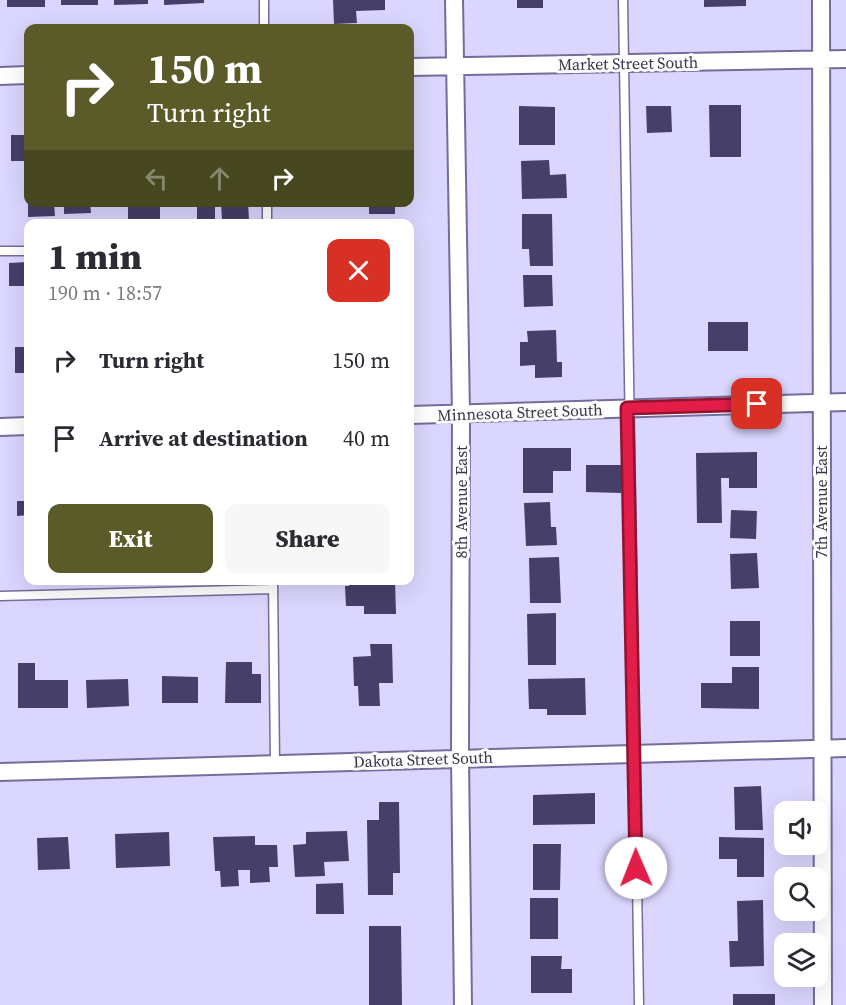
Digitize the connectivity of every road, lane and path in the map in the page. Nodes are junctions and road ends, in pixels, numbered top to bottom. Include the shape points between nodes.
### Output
1 (264, 0) edge
2 (454, 0) edge
3 (623, 0) edge
4 (821, 0) edge
5 (264, 24) edge
6 (846, 59) edge
7 (822, 60) junction
8 (624, 63) junction
9 (453, 66) junction
10 (414, 67) edge
11 (24, 75) edge
12 (0, 76) edge
13 (0, 250) edge
14 (24, 251) edge
15 (821, 402) junction
16 (846, 402) edge
17 (627, 408) junction
18 (461, 414) junction
19 (414, 415) edge
20 (24, 426) edge
21 (0, 427) edge
22 (273, 585) edge
23 (0, 596) edge
24 (821, 748) junction
25 (846, 748) edge
26 (635, 753) junction
27 (460, 758) junction
28 (275, 764) junction
29 (0, 772) edge
30 (463, 1005) edge
31 (639, 1005) edge
32 (823, 1005) edge

1 - 5 lane
2 - 9 street, 8th Avenue East
3 - 8 lane
4 - 7 street, 7th Avenue East
6 - 7 street, Market Street South
7 - 8 street, Market Street South
7 - 15 street, 7th Avenue East
8 - 9 street, Market Street South
8 - 17 lane
9 - 10 street, Market Street South
9 - 18 street, 8th Avenue East
11 - 12 street
13 - 14 lane
15 - 16 street, Minnesota Street South
15 - 17 street, Minnesota Street South
15 - 24 street, 7th Avenue East
17 - 18 street, Minnesota Street South
17 - 26 lane
18 - 19 street, Minnesota Street South
18 - 27 street, 8th Avenue East
20 - 21 street
22 - 23 lane
22 - 28 lane
24 - 25 street, Dakota Street South
24 - 26 street, Dakota Street South
24 - 32 street, 7th Avenue East
26 - 27 street, Dakota Street South
26 - 31 lane
27 - 28 street, Dakota Street South
27 - 30 street, 8th Avenue East
28 - 29 street, Dakota Street South

